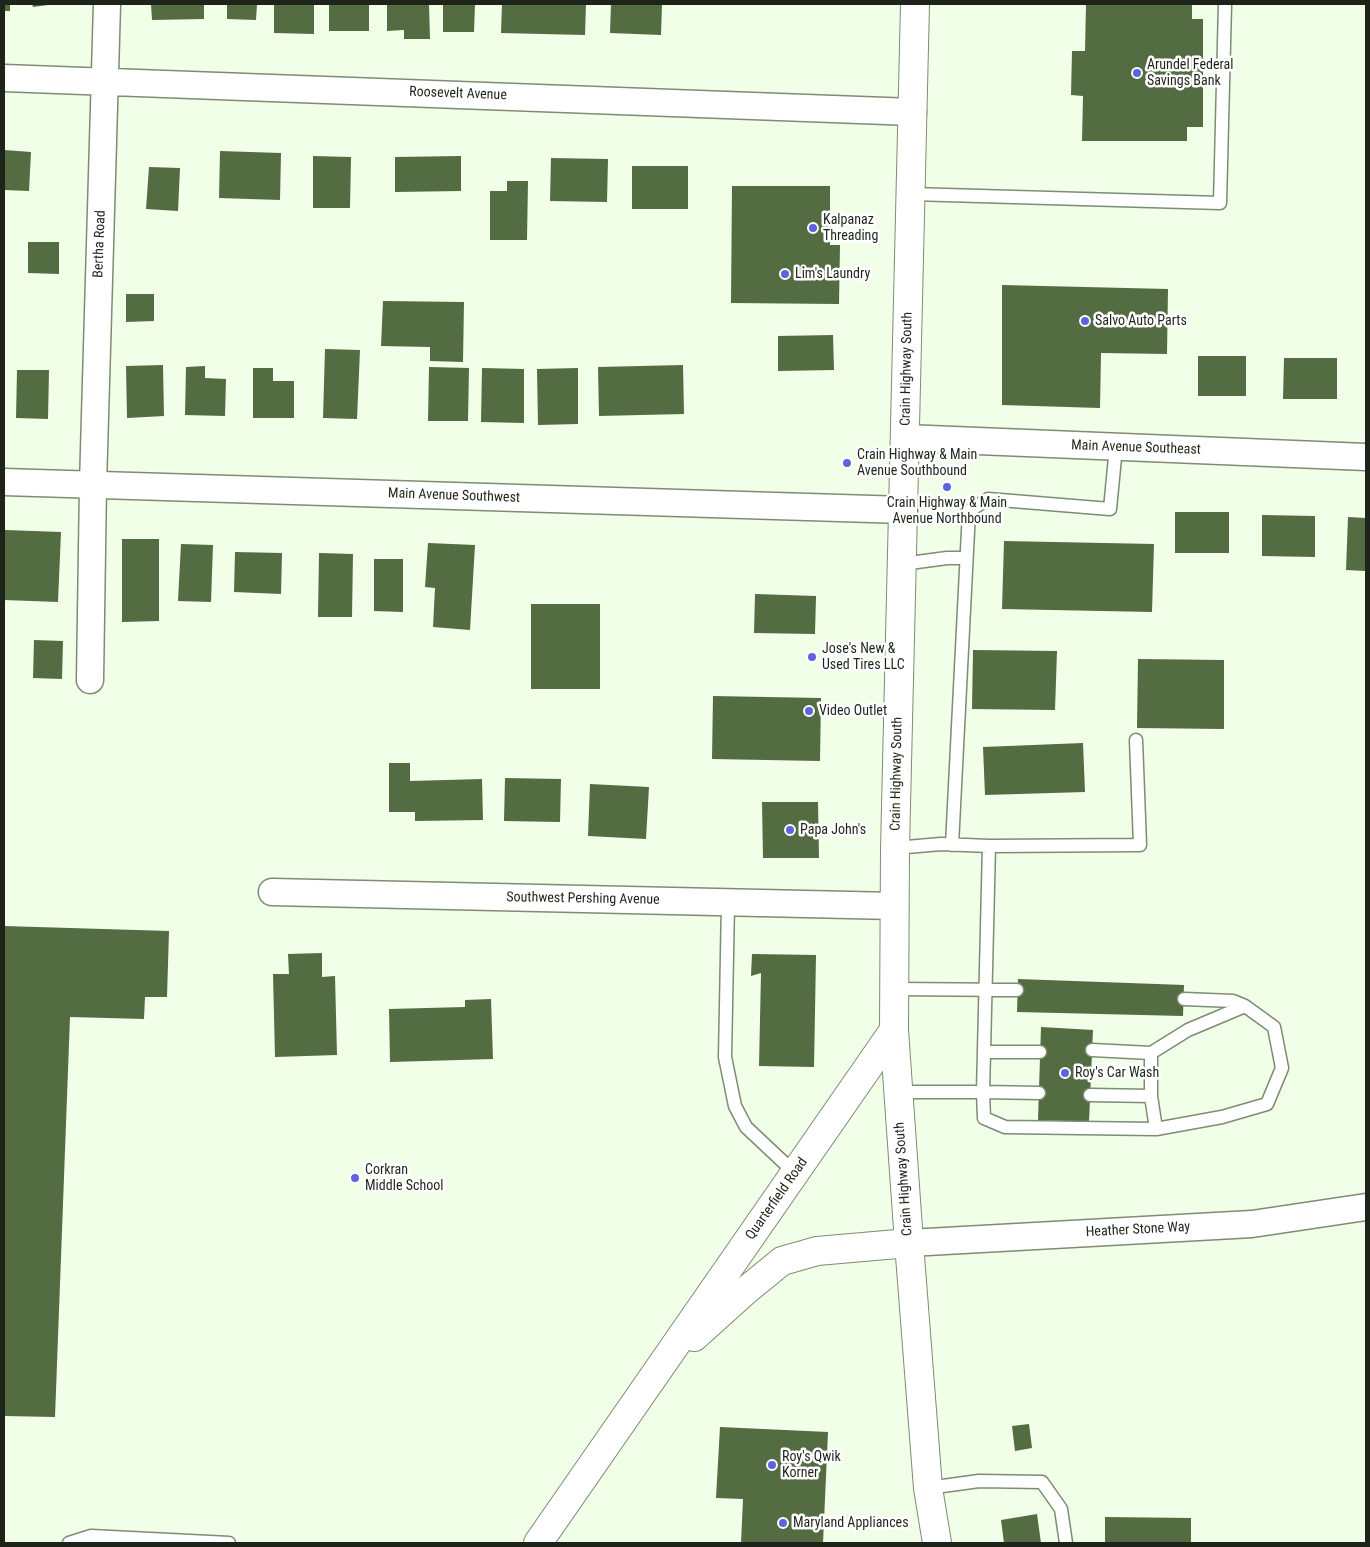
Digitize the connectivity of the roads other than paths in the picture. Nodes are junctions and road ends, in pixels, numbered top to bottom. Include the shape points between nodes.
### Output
1 (107, 4) edge
2 (915, 4) edge
3 (1225, 4) edge
4 (4, 78) edge
5 (105, 81) junction
6 (913, 112) junction
7 (911, 194) junction
8 (905, 438) junction
9 (1116, 447) junction
10 (1366, 457) edge
11 (4, 482) edge
12 (93, 485) junction
13 (904, 510) junction
14 (966, 558) junction
15 (902, 564) junction
16 (90, 680) dead end
17 (1136, 740) dead end
18 (952, 845) junction
19 (990, 846) junction
20 (895, 848) junction
21 (272, 892) dead end
22 (728, 903) junction
23 (894, 906) junction
24 (894, 989) junction
25 (985, 990) junction
26 (1017, 990) dead end
27 (1184, 999) dead end
28 (1245, 1006) junction
29 (894, 1030) junction
30 (1092, 1050) dead end
31 (984, 1052) junction
32 (1040, 1052) dead end
33 (1152, 1053) junction
34 (898, 1092) junction
35 (983, 1092) junction
36 (1039, 1093) dead end
37 (1090, 1095) dead end
38 (1150, 1096) junction
39 (1156, 1129) junction
40 (795, 1172) junction
41 (1366, 1207) edge
42 (908, 1243) junction
43 (659, 1368) junction
44 (928, 1488) junction
45 (68, 1543) edge
46 (229, 1543) edge
47 (538, 1543) edge
48 (937, 1543) edge
49 (1066, 1543) edge

1 - 5 street, Bertha Road
2 - 6 main road, Crain Highway South
3 - 7 lane via 1220,203
4 - 5 street, Roosevelt Avenue
5 - 6 street, Roosevelt Avenue
5 - 12 street, Bertha Road
6 - 7 main road, Crain Highway South
7 - 8 main road, Crain Highway South
8 - 9 street, Main Avenue Southeast
8 - 13 main road, Crain Highway South
9 - 10 street, Main Avenue Southeast
9 - 14 lane via 1110,509 988,499 969,511
11 - 12 street, Main Avenue Southwest
12 - 13 street, Main Avenue Southwest
12 - 16 street, Bertha Road
13 - 15 main road, Crain Highway South
14 - 15 lane
14 - 18 lane
15 - 20 main road, Crain Highway South
17 - 19 lane via 1140,845
18 - 19 lane
18 - 20 lane
19 - 25 lane
20 - 23 main road, Crain Highway South
21 - 22 street, Southwest Pershing Avenue
22 - 23 street, Southwest Pershing Avenue
22 - 40 lane via 725,1057 735,1106 746,1127
23 - 24 main road, Crain Highway South
24 - 25 lane
24 - 29 main road, Crain Highway South
25 - 26 lane
25 - 31 lane
27 - 28 lane via 1233,1001
28 - 33 lane via 1188,1030
28 - 39 lane via 1274,1027 1282,1068 1267,1104 1222,1117
29 - 34 main road, Crain Highway South
29 - 40 main road, Quarterfield Road
30 - 33 lane
31 - 32 lane
31 - 35 lane
33 - 38 lane
34 - 35 lane
34 - 42 main road, Crain Highway South
35 - 36 lane
35 - 39 lane via 984,1118 1005,1128
37 - 38 lane
38 - 39 lane
40 - 43 main road, Quarterfield Road
41 - 42 street, Heather Stone Way via 1252,1224
42 - 43 main road, Quarterfield Road via 816,1250 782,1260
42 - 44 main road, Crain Highway South
43 - 47 main road, Quarterfield Road
44 - 48 main road, Crain Highway South
44 - 49 lane via 979,1481 1042,1482 1061,1509
45 - 46 lane via 91,1536

